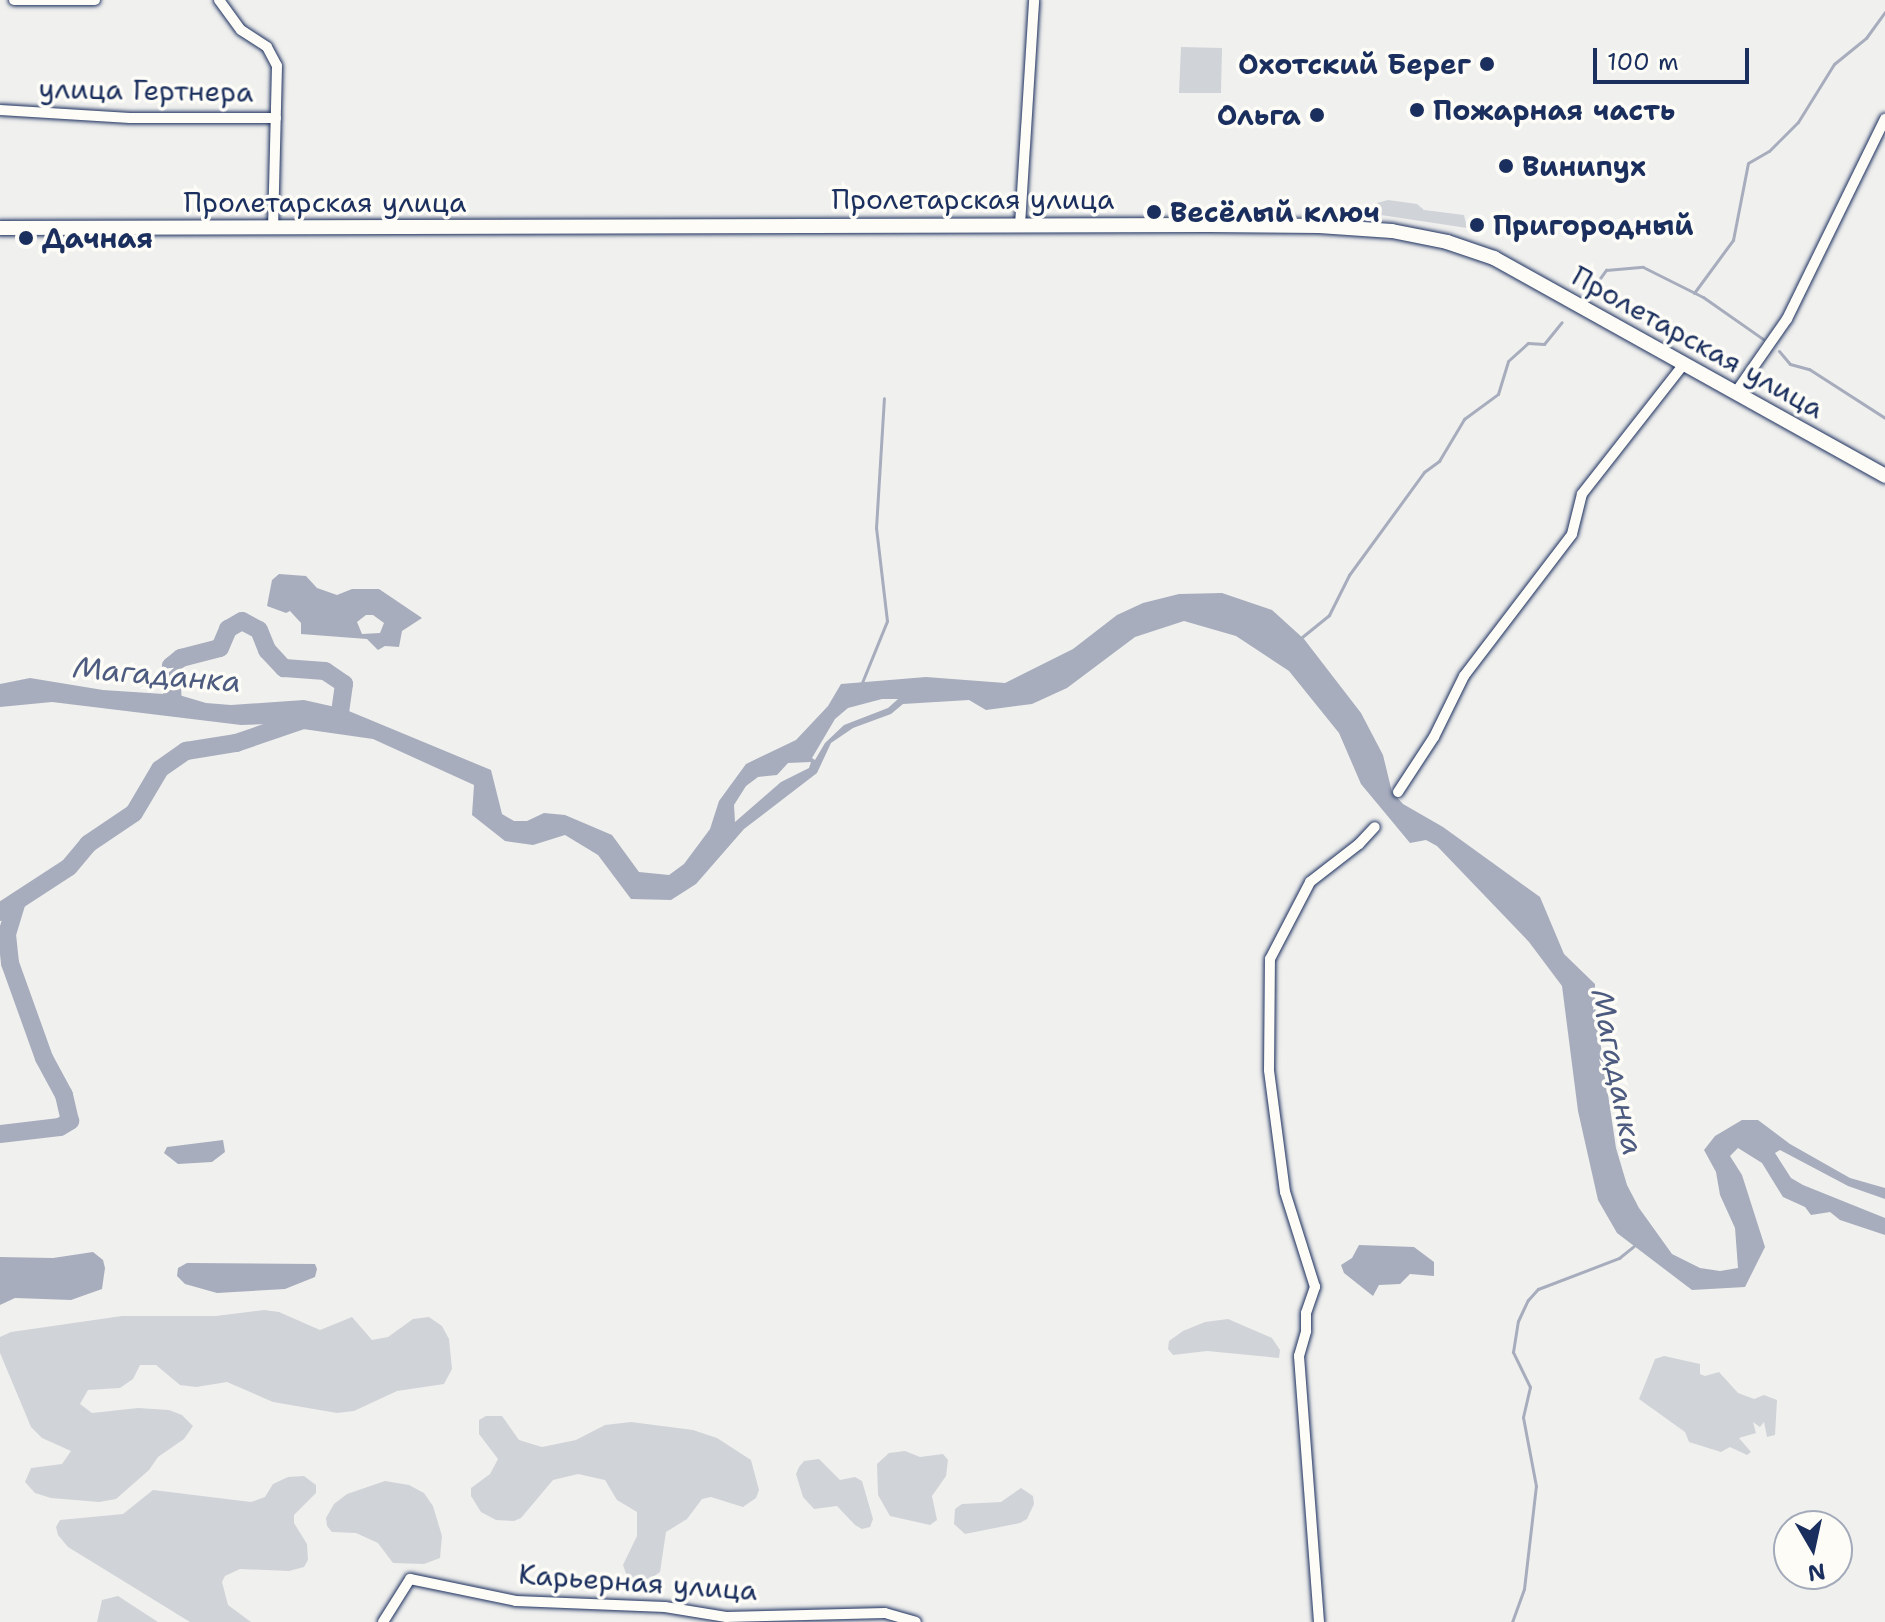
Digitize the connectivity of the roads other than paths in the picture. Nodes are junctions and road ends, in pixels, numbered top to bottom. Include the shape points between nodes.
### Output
1 (14, 0) edge
2 (95, 0) edge
3 (219, 0) edge
4 (1034, 0) edge
5 (0, 110) edge
6 (276, 118) junction
7 (1885, 119) edge
8 (1020, 225) junction
9 (0, 228) edge
10 (273, 228) junction
11 (1683, 365) junction
12 (1736, 392) junction
13 (1885, 476) edge
14 (1398, 792) dead end
15 (1375, 827) dead end
16 (383, 1622) edge
17 (916, 1622) edge
18 (1319, 1622) edge

1 - 2 street
3 - 6 street via 241,30 267,47 277,66
4 - 8 street
5 - 6 street, улица Гертнера via 130,118
6 - 10 street, улица Гертнера
7 - 12 street via 1787,319
8 - 10 main road, Пролетарская улица
8 - 11 main road, Пролетарская улица via 1319,226 1421,235 1494,258
9 - 10 main road, Пролетарская улица
11 - 12 main road, Пролетарская улица
11 - 14 street via 1582,494 1572,534 1464,676 1434,737
12 - 13 main road, Пролетарская улица
15 - 18 street via 1310,882 1270,959 1269,1070 1283,1177 1315,1287 1299,1356
16 - 17 street, Карьерная улица via 410,1579 516,1601 665,1607 726,1617 885,1613

